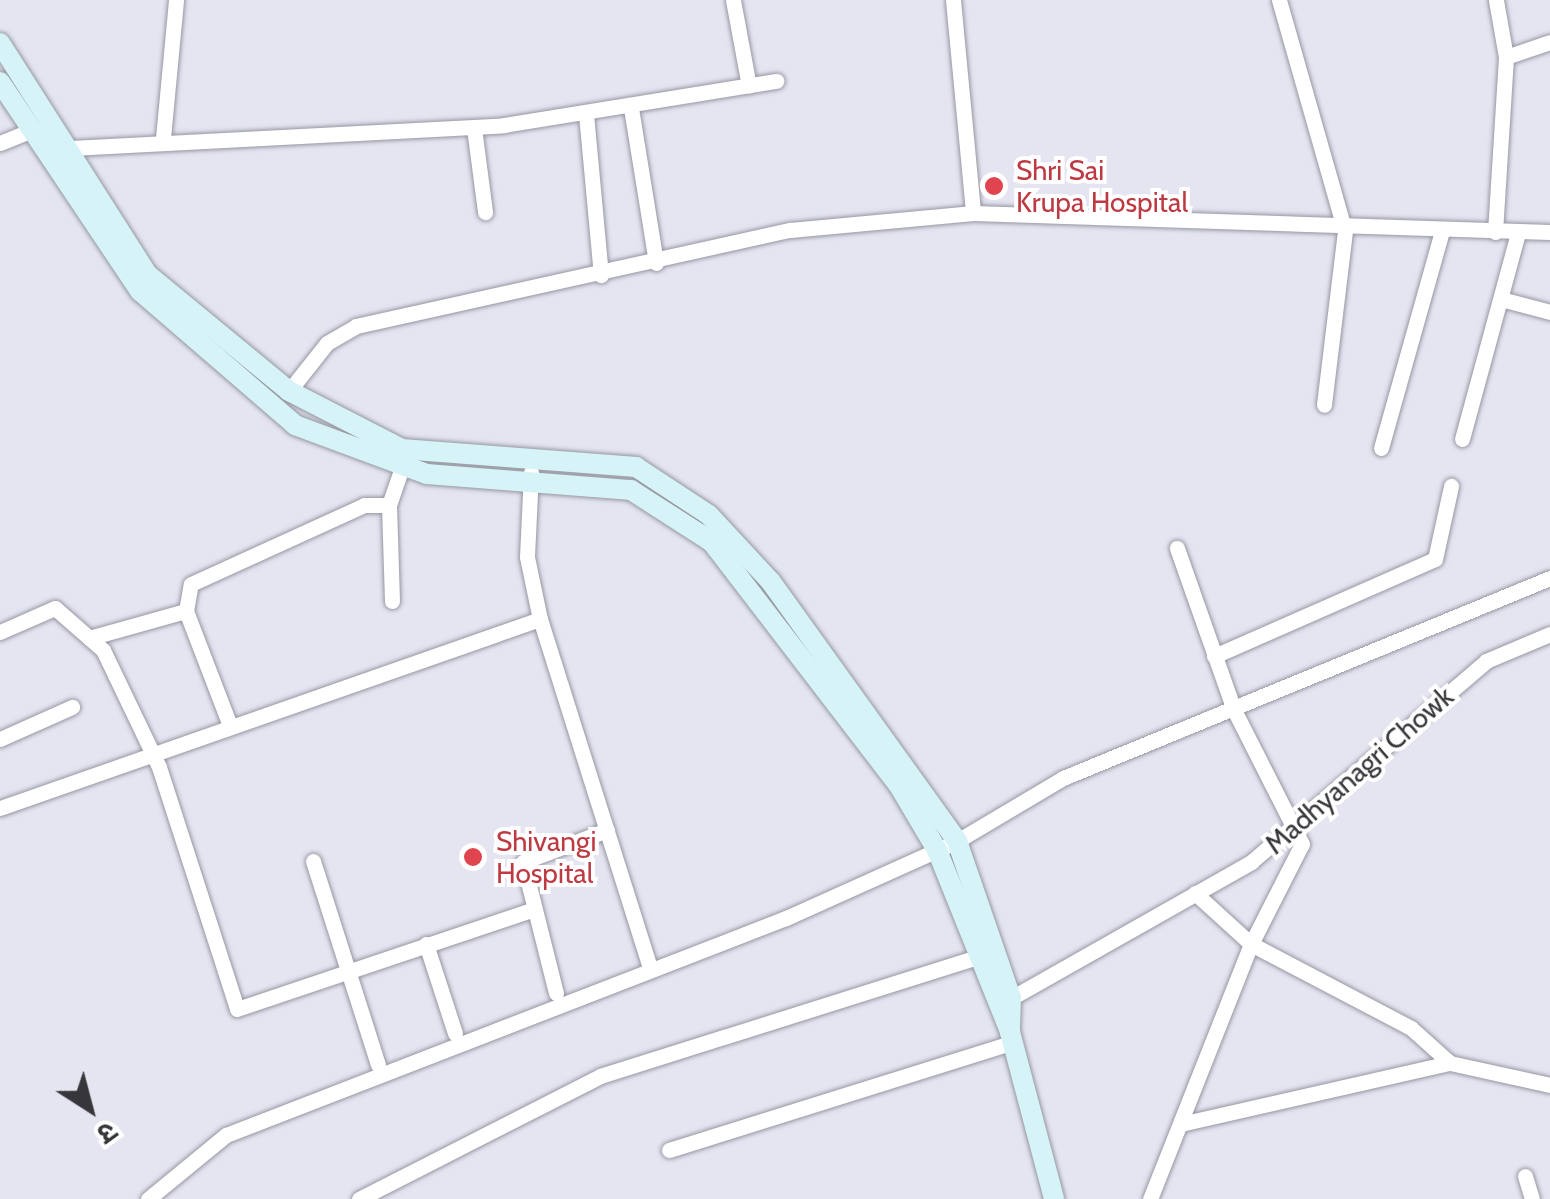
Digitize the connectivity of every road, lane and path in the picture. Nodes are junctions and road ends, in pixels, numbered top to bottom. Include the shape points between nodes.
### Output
1 (176, 0) edge
2 (733, 0) edge
3 (953, 0) edge
4 (1279, 0) edge
5 (1496, 0) edge
6 (1550, 42) edge
7 (0, 43) edge
8 (1506, 57) junction
9 (776, 81) dead end
10 (0, 82) edge
11 (749, 86) junction
12 (632, 108) junction
13 (586, 114) junction
14 (474, 128) junction
15 (30, 131) junction
16 (163, 138) junction
17 (0, 143) edge
18 (72, 148) junction
19 (485, 212) dead end
20 (973, 213) junction
21 (1344, 231) junction
22 (1495, 232) junction
23 (1518, 232) junction
24 (1550, 232) edge
25 (1441, 234) junction
26 (656, 263) junction
27 (601, 275) junction
28 (1501, 299) junction
29 (1550, 312) edge
30 (289, 391) junction
31 (1324, 406) dead end
32 (1462, 440) dead end
33 (1381, 448) dead end
34 (627, 466) junction
35 (402, 468) junction
36 (532, 469) junction
37 (1451, 486) dead end
38 (623, 488) junction
39 (389, 504) junction
40 (1178, 548) dead end
41 (1550, 578) edge
42 (392, 601) dead end
43 (186, 611) junction
44 (540, 619) junction
45 (0, 632) edge
46 (1550, 634) edge
47 (89, 638) junction
48 (1214, 656) junction
49 (72, 706) dead end
50 (1234, 710) junction
51 (229, 724) junction
52 (0, 739) edge
53 (151, 750) junction
54 (0, 808) edge
55 (1299, 828) junction
56 (607, 830) junction
57 (956, 840) junction
58 (936, 850) junction
59 (313, 861) dead end
60 (1195, 893) junction
61 (532, 910) junction
62 (426, 944) junction
63 (1251, 944) junction
64 (981, 956) junction
65 (649, 964) junction
66 (345, 970) junction
67 (556, 994) dead end
68 (1011, 998) junction
69 (456, 1033) dead end
70 (1011, 1037) junction
71 (1450, 1063) junction
72 (378, 1064) dead end
73 (1550, 1085) edge
74 (1185, 1123) junction
75 (669, 1150) dead end
76 (1525, 1176) dead end
77 (148, 1199) edge
78 (359, 1199) edge
79 (1054, 1199) edge
80 (1150, 1199) edge
81 (1532, 1199) edge

1 - 16 street
2 - 11 street
3 - 20 street
4 - 21 street
5 - 8 street
6 - 8 street
7 - 18 street
8 - 22 street
9 - 11 street
10 - 15 street
11 - 12 street
12 - 13 street
12 - 26 street
13 - 14 street
13 - 27 street
14 - 16 street via 311,142
14 - 19 street
15 - 17 street
15 - 35 street via 96,236 182,334 295,424
16 - 18 street
18 - 30 street via 147,274
20 - 21 street via 1201,216
20 - 26 street via 790,230
21 - 25 street
21 - 31 street
22 - 23 street
22 - 25 street
23 - 24 street
23 - 28 street
25 - 33 street
26 - 27 street
27 - 30 street via 356,326 327,343
28 - 29 street
28 - 32 street
30 - 36 street via 402,449
34 - 36 street
34 - 38 street
34 - 57 street via 682,492 771,582
35 - 36 street
35 - 39 street
36 - 38 street
36 - 44 street via 528,556
37 - 48 street via 1435,558
38 - 58 street via 712,542 898,784
39 - 42 street
39 - 43 street via 364,505 218,565 191,584
40 - 48 street
41 - 50 street
43 - 47 street
43 - 51 street
44 - 51 street
44 - 56 street
45 - 47 street via 55,608
46 - 55 street, Madhyanagri Chowk via 1486,661
47 - 53 street
48 - 50 street
49 - 52 street
50 - 55 street
50 - 57 street via 1063,778
51 - 53 street
53 - 54 street
53 - 66 street via 232,1006 254,1007
55 - 60 street, Madhyanagri Chowk
55 - 63 street via 1297,870
56 - 61 street via 526,858
56 - 65 street
57 - 58 street
57 - 68 street
58 - 64 street
58 - 65 street via 786,918
59 - 66 street
60 - 63 street
60 - 68 street, Madhyanagri Chowk
61 - 62 street
61 - 67 street
62 - 66 street
62 - 69 street
63 - 71 street via 1410,1028
63 - 74 street
64 - 70 street
64 - 78 street via 600,1076
65 - 77 street via 226,1135
66 - 72 street
68 - 70 street
70 - 75 street
70 - 79 street
71 - 73 street
71 - 74 street
74 - 80 street
76 - 81 street

